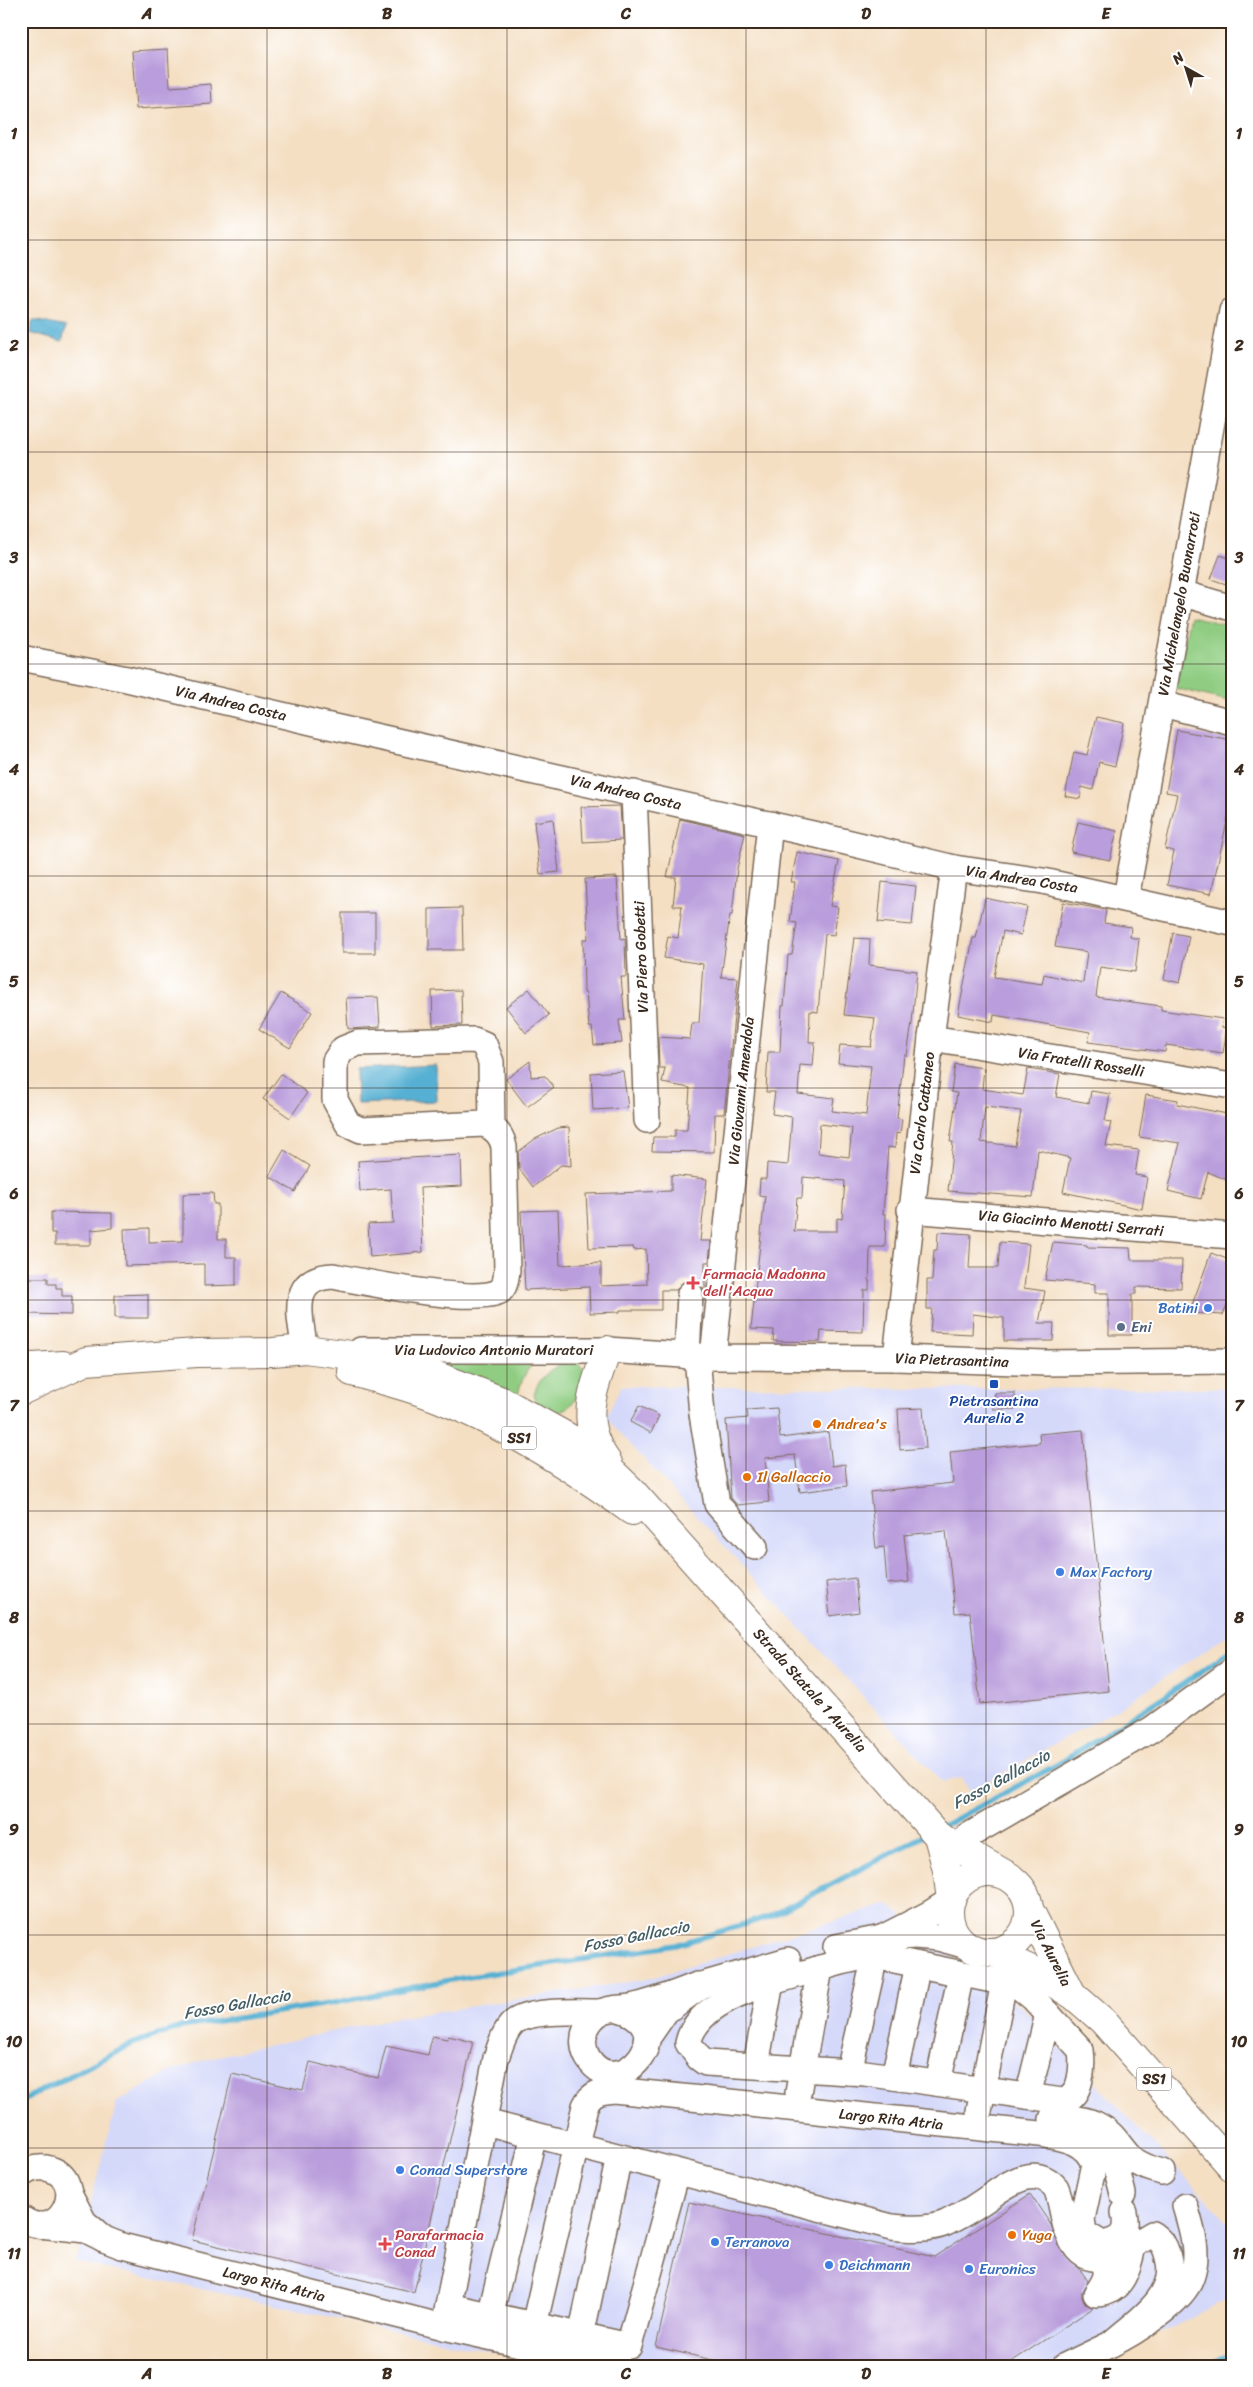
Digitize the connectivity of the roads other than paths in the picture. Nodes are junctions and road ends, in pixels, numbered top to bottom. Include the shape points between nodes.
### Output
1 (1232, 311) edge
2 (1180, 593) junction
3 (1232, 608) edge
4 (21, 658) edge
5 (1162, 704) junction
6 (1232, 722) edge
7 (634, 793) junction
8 (770, 824) junction
9 (954, 868) junction
10 (1126, 898) junction
11 (1232, 923) edge
12 (931, 1038) junction
13 (1232, 1086) edge
14 (648, 1120) dead end
15 (492, 1127) junction
16 (910, 1210) junction
17 (1232, 1236) edge
18 (690, 1294) dead end
19 (310, 1349) junction
20 (607, 1350) junction
21 (211, 1352) junction
22 (1230, 1355) edge
23 (692, 1356) junction
24 (896, 1358) junction
25 (86, 1361) junction
26 (21, 1366) edge
27 (21, 1391) edge
28 (622, 1482) junction
29 (679, 1546) junction
30 (754, 1547) dead end
31 (1232, 1671) edge
32 (938, 1836) junction
33 (968, 1836) dead end
34 (1010, 1877) junction
35 (951, 1900) junction
36 (1030, 1911) junction
37 (967, 1946) junction
38 (878, 1947) junction
39 (993, 1952) junction
40 (918, 1965) junction
41 (820, 1968) junction
42 (961, 1974) junction
43 (771, 1982) junction
44 (1004, 1982) junction
45 (702, 1985) junction
46 (1073, 1995) junction
47 (610, 2011) junction
48 (1048, 2014) junction
49 (646, 2042) junction
50 (756, 2065) junction
51 (802, 2068) junction
52 (849, 2072) junction
53 (894, 2077) junction
54 (656, 2078) junction
55 (938, 2083) junction
56 (798, 2092) junction
57 (1028, 2096) junction
58 (691, 2099) junction
59 (981, 2100) junction
60 (485, 2122) junction
61 (1046, 2126) junction
62 (534, 2135) junction
63 (576, 2146) junction
64 (618, 2157) junction
65 (1232, 2167) edge
66 (677, 2172) junction
67 (1162, 2172) junction
68 (21, 2175) edge
69 (70, 2195) junction
70 (1124, 2203) junction
71 (1185, 2206) junction
72 (30, 2221) edge
73 (104, 2238) junction
74 (1143, 2240) junction
75 (1100, 2258) junction
76 (490, 2316) junction
77 (446, 2317) junction
78 (532, 2336) junction
79 (581, 2336) junction
80 (1111, 2344) junction
81 (619, 2366) edge
82 (1065, 2366) edge

1 - 2 street, Via Michelangelo Buonarroti
2 - 3 street
2 - 5 street, Via Michelangelo Buonarroti
4 - 7 street, Via Andrea Costa
5 - 6 street
5 - 10 street, Via Michelangelo Buonarroti
7 - 8 street, Via Andrea Costa
7 - 14 street, Via Piero Gobetti
8 - 9 street, Via Andrea Costa
8 - 23 street, Via Giovanni Amendola
9 - 10 street, Via Andrea Costa
9 - 12 street, Via Carlo Cattaneo
10 - 11 street, Via Andrea Costa
12 - 13 street, Via Fratelli Rosselli
12 - 16 street, Via Carlo Cattaneo
15 - 15 street via 484,1124 361,1130 348,1124 335,1100 335,1061 343,1048 358,1043 474,1040 484,1044 491,1062
15 - 19 street via 503,1140 504,1147 507,1270 504,1287 485,1295 461,1295 322,1277 305,1287 300,1297 299,1311
16 - 17 street, Via Giacinto Menotti Serrati
16 - 24 street, Via Carlo Cattaneo
18 - 23 street
19 - 20 street, Via Ludovico Antonio Muratori
19 - 21 main road, Strada Statale 1 Aurelia / SS1
19 - 28 main road, Strada Statale 1 Aurelia / SS1 via 427,1372 502,1401 571,1439
20 - 23 street, Via Ludovico Antonio Muratori
20 - 28 main road via 592,1393 590,1424 599,1451
21 - 25 main road, Strada Statale 1 Aurelia / SS1
21 - 29 main road, Strada Statale 1 Aurelia / SS1 via 339,1369 438,1398 506,1429 583,1476
22 - 24 street, Via Pietrasantina via 1046,1363
23 - 24 street, Via Pietrasantina
23 - 30 street via 718,1504
25 - 26 main road
25 - 27 main road, Strada Statale 1 Aurelia
28 - 29 main road, Strada Statale 1 Aurelia / SS1
29 - 32 main road, Strada Statale 1 Aurelia / SS1
31 - 33 street via 1152,1730
32 - 34 main road, SS1
32 - 35 main road, SS1
34 - 35 main road via 989,1872 975,1874 957,1887
34 - 36 main road, SS1 via 1024,1892
35 - 37 main road, SS1 via 949,1910 953,1930
35 - 38 street
36 - 39 main road via 1020,1939 1008,1948
36 - 46 main road, Via Aurelia / SS1
37 - 38 street via 916,1936
37 - 39 main road, SS1
38 - 40 street
38 - 41 street via 855,1959
38 - 45 street via 826,1949
38 - 52 street
39 - 46 main road, Via Aurelia / SS1 via 1036,1972
40 - 42 street
40 - 53 street
41 - 43 street
41 - 51 street
42 - 44 street
42 - 55 street
43 - 50 street
43 - 50 street via 734,1996 716,2007 690,2031 688,2043 706,2063
44 - 48 street via 1026,1991
44 - 59 street
45 - 47 street
45 - 49 street via 666,2011
46 - 65 main road, Via Aurelia / SS1 via 1103,2021
47 - 49 street via 637,2018 643,2026
47 - 49 street via 588,2024 584,2032 584,2050 594,2066 611,2073 621,2072 638,2062
47 - 60 street via 535,2014 513,2022 496,2058
48 - 57 street
48 - 57 street via 1080,2050 1078,2087 1066,2100
49 - 54 street via 647,2061
50 - 51 street
51 - 52 street
51 - 56 street
52 - 53 street
53 - 55 street
54 - 56 street
54 - 58 street
55 - 59 street
56 - 59 street
57 - 59 street
58 - 61 street, Largo Rita Atria
58 - 63 street, Largo Rita Atria via 614,2090 599,2092 587,2100
59 - 61 street
60 - 62 street
60 - 77 street
61 - 67 street, Largo Rita Atria via 1072,2118 1102,2127 1133,2160 1144,2168
61 - 70 street, Largo Rita Atria via 1090,2132 1102,2142 1117,2168
61 - 70 street, Largo Rita Atria via 1085,2148 1091,2156 1094,2164 1082,2226 1089,2238 1102,2244 1113,2242 1122,2235 1126,2226
62 - 63 street
62 - 76 street
63 - 64 street
63 - 78 street, Largo Rita Atria
64 - 66 street
64 - 79 street
66 - 75 street via 858,2219 910,2229 943,2224 977,2206 1003,2186 1030,2176 1040,2177 1056,2188 1074,2244 1083,2253
66 - 79 street, Largo Rita Atria via 629,2346
67 - 70 street via 1138,2175 1127,2187
67 - 71 street, Largo Rita Atria via 1182,2189
68 - 69 street, Largo Rita Atria via 32,2169 50,2169 65,2181
69 - 72 street, Largo Rita Atria via 61,2216 48,2224
69 - 73 street, Largo Rita Atria via 84,2222
70 - 74 street, Largo Rita Atria
71 - 74 street via 1181,2219 1171,2229
71 - 80 street, Largo Rita Atria via 1195,2242 1191,2279 1163,2310
72 - 73 street, Largo Rita Atria via 86,2230
73 - 77 street, Largo Rita Atria via 122,2246
74 - 75 street via 1123,2252
74 - 75 street via 1118,2284 1111,2291 1096,2294 1107,2270
74 - 80 street, Largo Rita Atria via 1164,2243 1170,2280 1151,2308
76 - 77 street
76 - 78 street
77 - 78 street, Largo Rita Atria
78 - 79 street, Largo Rita Atria
78 - 81 street, Largo Rita Atria
80 - 82 street, Largo Rita Atria

